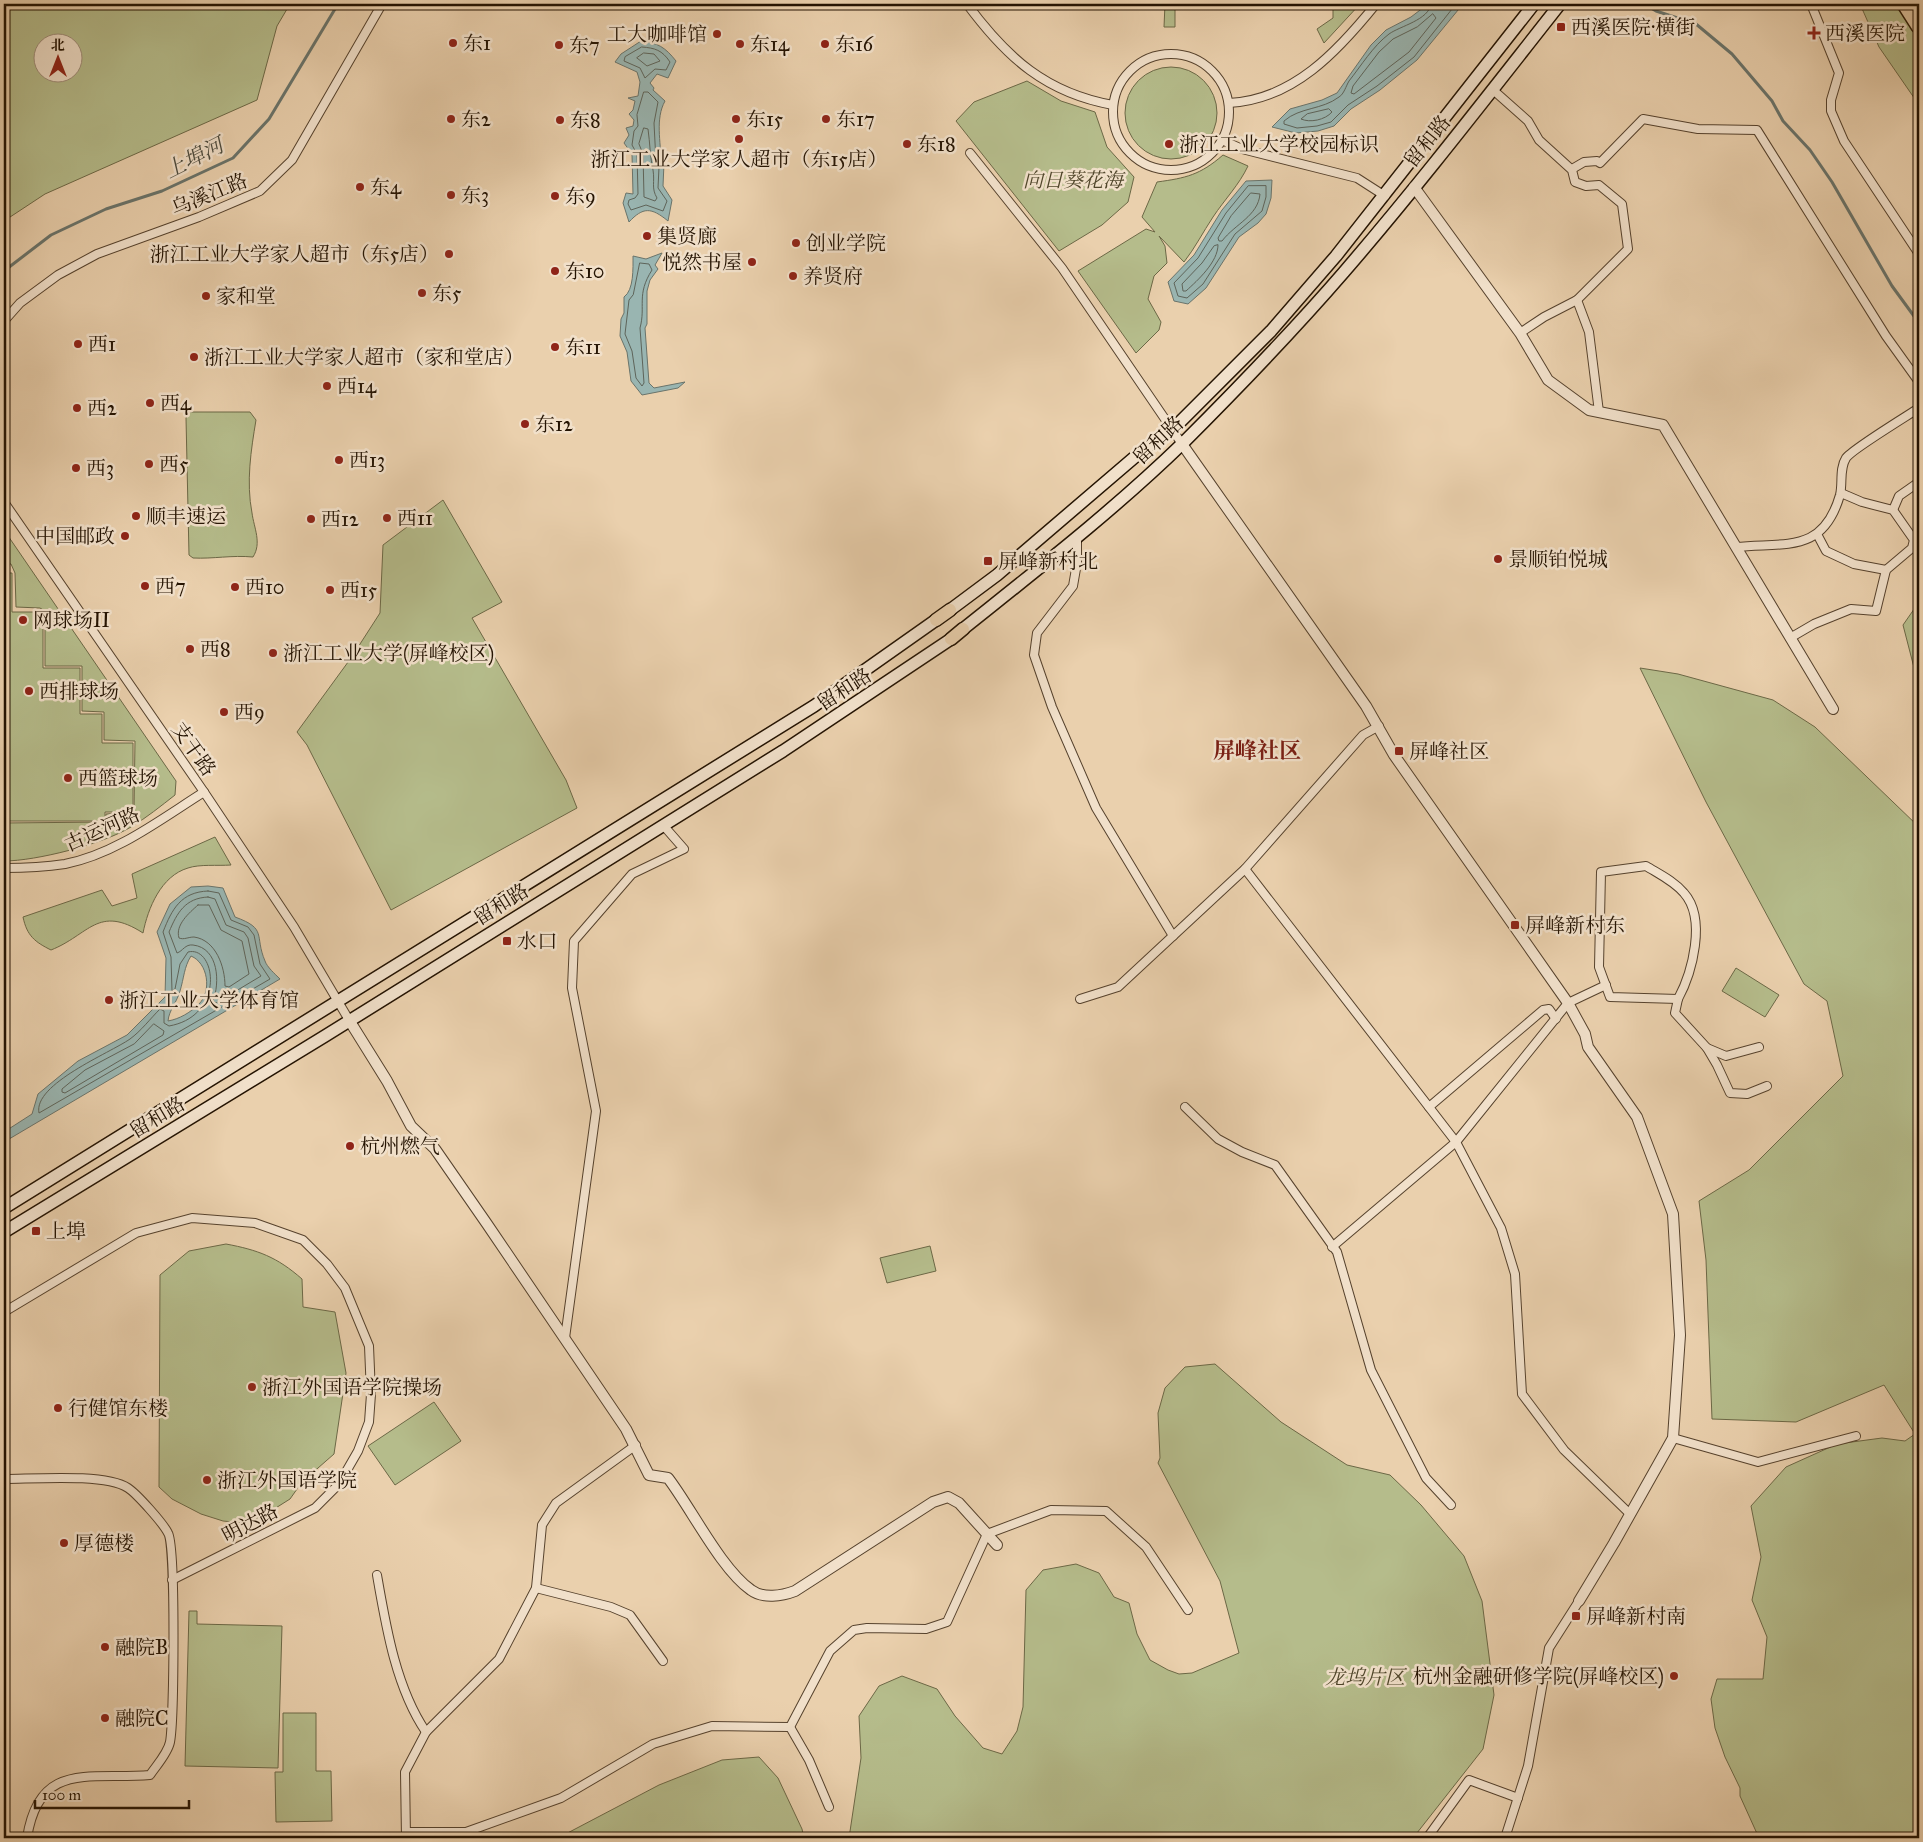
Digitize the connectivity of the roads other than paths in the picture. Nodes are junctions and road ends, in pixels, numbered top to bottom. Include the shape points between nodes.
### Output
1 (382, 4) edge
2 (968, 4) edge
3 (1376, 4) edge
4 (1534, 4) edge
5 (1560, 4) edge
6 (1811, 4) edge
7 (1904, 4) edge
8 (1919, 26) edge
9 (1492, 89) junction
10 (1229, 103) junction
11 (1113, 105) junction
12 (1222, 140) junction
13 (970, 153) dead end
14 (1572, 169) junction
15 (1414, 188) junction
16 (1385, 196) junction
17 (1919, 254) edge
18 (1578, 300) junction
19 (4, 321) edge
20 (1520, 333) junction
21 (1919, 382) edge
22 (1919, 408) edge
23 (1599, 412) junction
24 (1171, 431) junction
25 (1182, 444) junction
26 (1919, 482) edge
27 (1841, 492) junction
28 (4, 502) edge
29 (1892, 510) junction
30 (1817, 534) junction
31 (1077, 538) junction
32 (1916, 541) edge
33 (1736, 547) junction
34 (1886, 570) junction
35 (950, 610) joint
36 (936, 620) joint
37 (963, 629) joint
38 (1790, 638) junction
39 (950, 639) joint
40 (1833, 709) dead end
41 (1379, 726) junction
42 (204, 792) junction
43 (663, 825) junction
44 (4, 868) edge
45 (1245, 869) junction
46 (1174, 936) junction
47 (1606, 985) junction
48 (1080, 999) dead end
49 (1678, 999) junction
50 (339, 1001) junction
51 (1568, 1003) junction
52 (1556, 1019) junction
53 (349, 1020) junction
54 (1759, 1047) dead end
55 (1707, 1048) junction
56 (1767, 1086) dead end
57 (1185, 1106) dead end
58 (1429, 1107) junction
59 (1456, 1142) junction
60 (4, 1208) edge
61 (4, 1232) edge
62 (1332, 1246) junction
63 (4, 1312) edge
64 (565, 1338) junction
65 (1856, 1436) dead end
66 (1673, 1438) junction
67 (636, 1445) junction
68 (4, 1479) edge
69 (1451, 1505) dead end
70 (1630, 1514) junction
71 (987, 1534) junction
72 (997, 1545) dead end
73 (377, 1575) dead end
74 (172, 1580) junction
75 (536, 1588) junction
76 (1579, 1600) joint
77 (1188, 1610) dead end
78 (662, 1661) dead end
79 (790, 1728) junction
80 (426, 1732) junction
81 (1518, 1798) junction
82 (829, 1807) dead end
83 (406, 1835) edge
84 (27, 1838) edge
85 (1426, 1838) edge
86 (1505, 1838) edge

1 - 19 street, 乌溪江路 via 292,160 260,191 97,254 58,275 20,303
2 - 11 street via 999,43 1027,70 1071,94
3 - 10 street via 1339,46 1296,82 1276,94 1248,102
4 - 16 main road, 留和路
5 - 9 main road, 留和路
6 - 17 street via 1839,73 1831,111 1844,141
7 - 8 highway
9 - 14 street via 1528,120 1539,140
9 - 15 main road, 留和路
10 - 11 street via 1225,90 1211,70 1185,54 1176,54 1140,63 1122,81
10 - 12 street
11 - 12 street via 1115,126 1123,146 1133,156 1158,169 1173,171 1195,165 1213,152
12 - 16 street via 1242,149 1357,178
13 - 24 street via 1062,268 1116,344
14 - 18 street via 1575,182 1586,186 1599,185 1622,204 1628,249
14 - 21 street via 1584,162 1596,160 1600,163 1643,119 1698,129 1757,130 1886,336
15 - 20 street
15 - 25 main road, 留和路 via 1295,328
16 - 24 main road, 留和路 via 1270,331
18 - 20 street
18 - 23 street via 1590,332
20 - 23 street via 1548,380 1589,410
22 - 27 street via 1846,457 1840,477
23 - 33 street via 1663,425
24 - 25 street
24 - 35 main road, 留和路 via 1143,450 997,575
25 - 31 main road, 留和路
25 - 41 street
26 - 29 street via 1899,496
27 - 29 street
27 - 30 street via 1825,528
28 - 42 street, 支干路
29 - 32 street
30 - 33 street via 1807,542
30 - 34 street via 1826,551 1854,564
31 - 37 main road, 留和路
31 - 46 street via 1073,586 1037,634 1034,655 1052,707 1096,808
32 - 34 street
33 - 38 street
34 - 38 street via 1876,612 1851,609
35 - 36 main road, 留和路
36 - 50 main road, 留和路 via 814,706
37 - 39 main road, 留和路
38 - 40 street
39 - 43 main road, 留和路 via 815,731
41 - 45 street via 1363,735
41 - 51 street via 1394,755
42 - 44 street, 古运河路 via 136,835 94,854 67,863
42 - 50 street, 支干路
43 - 53 main road, 留和路
43 - 64 street via 684,849 632,874 574,941 572,988 596,1111
45 - 46 street
45 - 58 street
46 - 48 street via 1118,987
47 - 49 street via 1610,997
47 - 49 street via 1599,967 1601,872 1646,866 1685,893 1693,910 1696,938 1692,965
47 - 51 street
49 - 55 street via 1674,1013
50 - 53 street, 支干路
50 - 60 main road, 留和路
51 - 52 street
51 - 66 street via 1585,1034 1588,1047 1637,1117 1673,1214 1680,1336
52 - 58 street via 1549,1009 1544,1010
52 - 59 street
53 - 61 main road, 留和路
53 - 64 street via 411,1126 435,1149
54 - 55 street via 1726,1056
55 - 56 street via 1730,1093 1747,1094
57 - 62 street via 1218,1139 1275,1165
58 - 59 street
59 - 62 street
59 - 70 street via 1501,1228 1515,1274 1522,1394 1564,1450
62 - 69 street via 1337,1252 1371,1370 1426,1478
63 - 74 street, 明达路 via 136,1233 192,1218 254,1223 303,1240 345,1288 369,1346 371,1394 369,1422 358,1451 339,1484 315,1508
64 - 67 street
65 - 66 street via 1758,1462
66 - 70 street
67 - 71 street via 649,1475 668,1478 736,1575 751,1591 765,1595 782,1596 795,1591 933,1502 948,1498 959,1503
67 - 75 street via 556,1503 542,1525
68 - 74 street via 107,1479 127,1487 169,1534
70 - 76 street
71 - 72 street
71 - 77 street via 1051,1510 1106,1511 1146,1547
71 - 79 street via 947,1622 926,1629 854,1630 830,1651
73 - 80 street via 405,1694
74 - 84 street via 170,1744 150,1775 73,1777 46,1789 31,1816
75 - 78 street via 630,1615
75 - 80 street via 499,1660
76 - 81 street via 1549,1648 1528,1766
79 - 82 street
79 - 83 street via 712,1726 653,1744 561,1798 466,1832
80 - 83 street via 405,1772
81 - 85 street via 1469,1780
81 - 86 street

